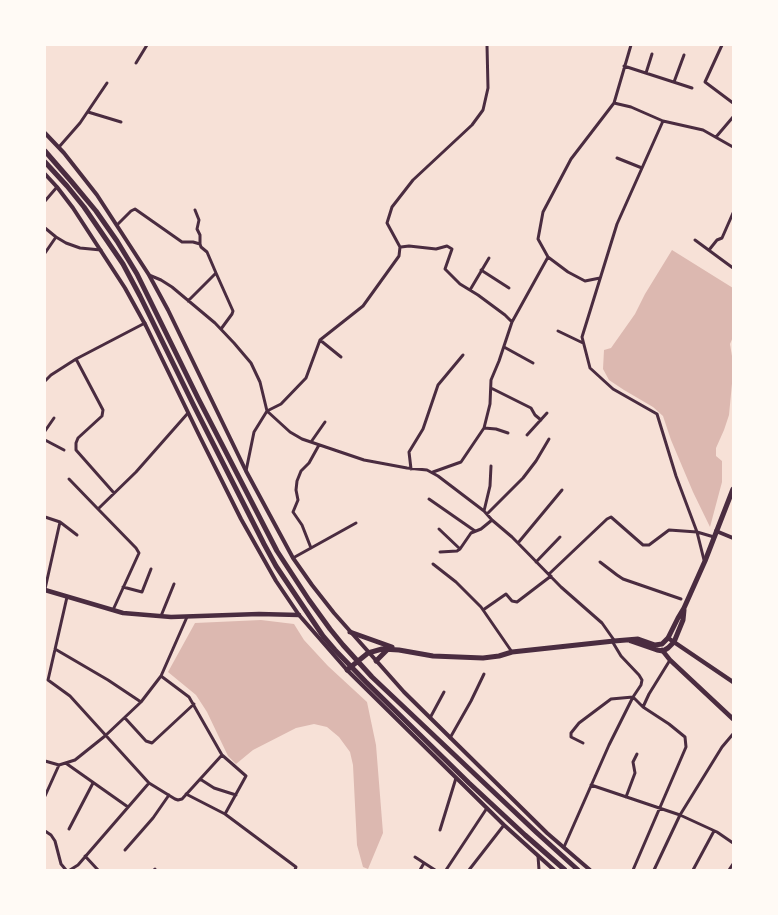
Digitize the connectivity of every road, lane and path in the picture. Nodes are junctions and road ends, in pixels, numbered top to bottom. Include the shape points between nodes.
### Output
1 (147, 45) edge
2 (487, 45) edge
3 (631, 45) edge
4 (722, 45) edge
5 (652, 54) dead end
6 (684, 55) dead end
7 (136, 63) dead end
8 (624, 66) junction
9 (646, 73) junction
10 (674, 82) junction
11 (107, 83) dead end
12 (692, 88) dead end
13 (614, 103) junction
14 (733, 103) edge
15 (88, 112) junction
16 (733, 117) edge
17 (662, 121) junction
18 (121, 122) dead end
19 (45, 133) edge
20 (716, 138) junction
21 (58, 147) junction
22 (733, 147) edge
23 (45, 152) edge
24 (617, 158) dead end
25 (45, 162) edge
26 (642, 168) junction
27 (45, 174) edge
28 (57, 187) junction
29 (45, 201) edge
30 (195, 210) dead end
31 (733, 213) edge
32 (117, 225) junction
33 (45, 228) edge
34 (56, 238) junction
35 (695, 240) dead end
36 (200, 244) junction
37 (400, 247) junction
38 (102, 250) junction
39 (709, 250) junction
40 (45, 253) edge
41 (548, 257) junction
42 (489, 258) dead end
43 (733, 268) edge
44 (481, 270) junction
45 (216, 273) junction
46 (149, 275) junction
47 (601, 278) junction
48 (509, 288) dead end
49 (470, 290) junction
50 (188, 301) junction
51 (512, 322) junction
52 (145, 323) junction
53 (221, 329) junction
54 (558, 331) dead end
55 (320, 340) junction
56 (584, 343) junction
57 (504, 347) junction
58 (464, 356) dead end
59 (341, 357) dead end
60 (76, 359) junction
61 (533, 364) dead end
62 (45, 381) edge
63 (491, 388) junction
64 (266, 411) junction
65 (188, 413) junction
66 (548, 413) dead end
67 (54, 418) dead end
68 (541, 420) junction
69 (325, 422) dead end
70 (484, 428) junction
71 (45, 431) edge
72 (508, 433) dead end
73 (527, 435) dead end
74 (549, 439) dead end
75 (45, 440) edge
76 (311, 442) junction
77 (319, 445) junction
78 (64, 450) dead end
79 (491, 466) dead end
80 (411, 469) junction
81 (246, 471) junction
82 (433, 473) junction
83 (69, 479) dead end
84 (733, 489) edge
85 (562, 490) dead end
86 (114, 493) junction
87 (429, 499) dead end
88 (98, 509) junction
89 (486, 512) junction
90 (45, 517) edge
91 (492, 520) junction
92 (60, 522) junction
93 (356, 524) dead end
94 (439, 529) dead end
95 (475, 531) junction
96 (716, 531) junction
97 (697, 532) junction
98 (77, 535) dead end
99 (560, 537) dead end
100 (714, 537) junction
101 (733, 538) edge
102 (518, 543) junction
103 (311, 548) junction
104 (460, 549) junction
105 (440, 552) dead end
106 (293, 558) junction
107 (704, 561) junction
108 (536, 562) junction
109 (600, 562) dead end
110 (433, 564) dead end
111 (151, 569) dead end
112 (550, 575) junction
113 (174, 584) dead end
114 (124, 587) junction
115 (45, 590) edge
116 (68, 596) junction
117 (681, 599) dead end
118 (113, 610) junction
119 (483, 610) junction
120 (299, 615) junction
121 (161, 616) junction
122 (187, 617) junction
123 (350, 632) junction
124 (671, 640) junction
125 (613, 641) junction
126 (661, 648) junction
127 (55, 649) junction
128 (388, 649) junction
129 (399, 650) junction
130 (368, 652) junction
131 (512, 652) junction
132 (670, 660) junction
133 (376, 661) junction
134 (347, 670) junction
135 (484, 674) dead end
136 (162, 676) junction
137 (733, 682) edge
138 (444, 692) dead end
139 (633, 697) junction
140 (141, 702) junction
141 (194, 704) junction
142 (643, 707) junction
143 (125, 718) junction
144 (430, 718) junction
145 (733, 718) edge
146 (733, 734) edge
147 (105, 736) junction
148 (450, 738) junction
149 (583, 742) dead end
150 (637, 754) dead end
151 (222, 755) junction
152 (45, 762) edge
153 (66, 764) junction
154 (59, 765) junction
155 (456, 778) junction
156 (200, 779) junction
157 (93, 783) junction
158 (149, 783) junction
159 (591, 785) junction
160 (186, 794) junction
161 (169, 795) junction
162 (236, 795) junction
163 (45, 796) edge
164 (626, 797) junction
165 (128, 807) junction
166 (487, 808) junction
167 (659, 808) junction
168 (225, 814) junction
169 (680, 815) junction
170 (504, 825) junction
171 (540, 826) junction
172 (69, 829) dead end
173 (440, 830) dead end
174 (45, 831) edge
175 (714, 831) junction
176 (535, 832) junction
177 (523, 836) junction
178 (733, 843) edge
179 (564, 847) junction
180 (125, 850) dead end
181 (85, 856) junction
182 (538, 856) junction
183 (415, 857) dead end
184 (424, 863) junction
185 (733, 864) edge
186 (66, 870) edge
187 (70, 870) edge
188 (98, 870) edge
189 (295, 870) edge
190 (420, 870) edge
191 (435, 870) edge
192 (446, 870) edge
193 (469, 870) edge
194 (539, 870) edge
195 (554, 870) edge
196 (565, 870) edge
197 (578, 870) edge
198 (590, 870) edge
199 (633, 870) edge
200 (654, 870) edge
201 (693, 870) edge
202 (730, 870) edge

1 - 7 street
2 - 37 street via 488,88 483,110 472,125 413,180 392,206 387,223
3 - 8 street
4 - 14 street via 705,82
5 - 9 street
6 - 10 street
8 - 9 street
8 - 13 street
9 - 10 street
10 - 12 street
11 - 15 street
13 - 17 street via 631,106
13 - 41 street via 571,159 542,212 538,239
15 - 18 street
15 - 21 street
16 - 20 street
17 - 20 street via 703,130
17 - 26 street
19 - 21 street
20 - 22 street
21 - 32 street
23 - 176 highway via 96,212 137,274 277,551 309,600 342,645 372,677
24 - 26 street
25 - 177 highway via 84,207 123,264 264,544 308,615 366,682
26 - 47 street via 617,224
27 - 28 street
28 - 29 street
28 - 38 street
30 - 36 street via 199,220
31 - 39 street via 722,238
32 - 36 street via 135,209 182,242
32 - 46 street
33 - 34 street
34 - 38 street via 80,248
34 - 40 street
35 - 39 street
36 - 45 street
37 - 49 street via 446,246 452,249 445,269
37 - 55 street via 399,256 363,306
38 - 52 street
39 - 43 street
41 - 47 street via 585,281
41 - 51 street
42 - 44 street
44 - 48 street
44 - 49 street
45 - 50 street
45 - 53 street via 233,311
46 - 50 street via 172,287
46 - 81 street
47 - 56 street via 582,337
49 - 51 street
50 - 53 street
51 - 57 street
52 - 60 street
52 - 65 street
53 - 64 street via 251,363 260,382
54 - 56 street
55 - 59 street
55 - 64 street via 306,378 281,404
56 - 97 street via 590,368 613,388 657,414
57 - 61 street
57 - 63 street
58 - 80 street via 438,385 424,429 410,452
60 - 62 street
60 - 86 street via 104,410 102,416 78,438 76,450
63 - 68 street via 531,408
63 - 70 street
64 - 76 street via 290,432
64 - 81 street via 254,432
65 - 86 street
65 - 120 street via 246,527
66 - 68 street
67 - 71 street
68 - 73 street
69 - 76 street
70 - 72 street
70 - 82 street via 461,462
74 - 89 street via 523,478
75 - 78 street
76 - 77 street
77 - 80 street via 364,460
77 - 103 street via 297,481 298,500 293,512
79 - 89 street
80 - 82 street
81 - 106 street
82 - 89 street
83 - 88 street
84 - 96 highway
85 - 102 street
86 - 88 street
87 - 95 street
88 - 114 street via 138,550
89 - 91 street
90 - 92 street
91 - 95 street
91 - 102 street
92 - 98 street
92 - 115 street
93 - 103 street
94 - 104 street
95 - 104 street
96 - 100 highway
96 - 101 street
97 - 100 street
97 - 107 street
97 - 112 street via 669,530 648,545 642,545 611,517
99 - 108 street
100 - 107 highway
102 - 108 street
103 - 106 street
104 - 105 street
106 - 123 street
107 - 124 highway via 684,608 683,620
108 - 112 street
109 - 117 street via 623,579
110 - 119 street
111 - 114 street via 142,592
112 - 119 street via 517,602 506,594
112 - 125 street via 602,623
113 - 121 street
114 - 118 street
115 - 116 main road
116 - 118 main road
116 - 127 street
118 - 121 main road
119 - 131 street
120 - 122 main road
120 - 134 street
121 - 122 main road
122 - 136 street
123 - 129 highway
123 - 130 street
124 - 126 highway
124 - 137 main road
125 - 126 highway via 638,639
125 - 131 highway
125 - 139 street via 621,656 642,680
126 - 132 main road
127 - 140 street
127 - 147 street via 48,680 70,696
128 - 129 highway
128 - 130 highway
128 - 133 highway
129 - 131 highway via 434,656 482,658
130 - 133 street
130 - 134 highway
132 - 142 street
132 - 145 main road
133 - 144 street
134 - 155 street
135 - 148 street
136 - 140 street
136 - 141 street
138 - 144 street
139 - 142 street
139 - 149 street via 611,699 579,722 570,736
139 - 159 street
140 - 143 street
141 - 143 street via 152,743 146,741
141 - 151 street
142 - 167 street via 685,737 686,747
143 - 147 street
144 - 148 street
146 - 169 street
147 - 153 street
147 - 158 street
148 - 171 street
150 - 164 street via 635,774
151 - 156 street
151 - 162 street via 246,776
152 - 154 street
153 - 154 street
153 - 157 street
154 - 163 street
155 - 166 street
155 - 173 street
156 - 160 street
156 - 162 street via 214,788
157 - 165 street
157 - 172 street
158 - 161 street
158 - 165 street
159 - 164 street
159 - 179 street
160 - 161 street via 178,800
160 - 168 street
161 - 180 street
162 - 168 street
164 - 167 street
165 - 181 street
166 - 170 street
166 - 192 street
167 - 169 street
167 - 199 street
168 - 189 street via 296,867
169 - 175 street
169 - 200 street
170 - 177 street
170 - 193 street
171 - 176 highway
171 - 179 street
174 - 186 street via 55,841 61,864
175 - 178 street
175 - 201 street
176 - 197 highway
177 - 182 street
177 - 196 highway
179 - 198 street
181 - 187 street
181 - 188 street
182 - 194 street
182 - 195 street
183 - 184 street
184 - 190 street
184 - 191 street
185 - 202 street

